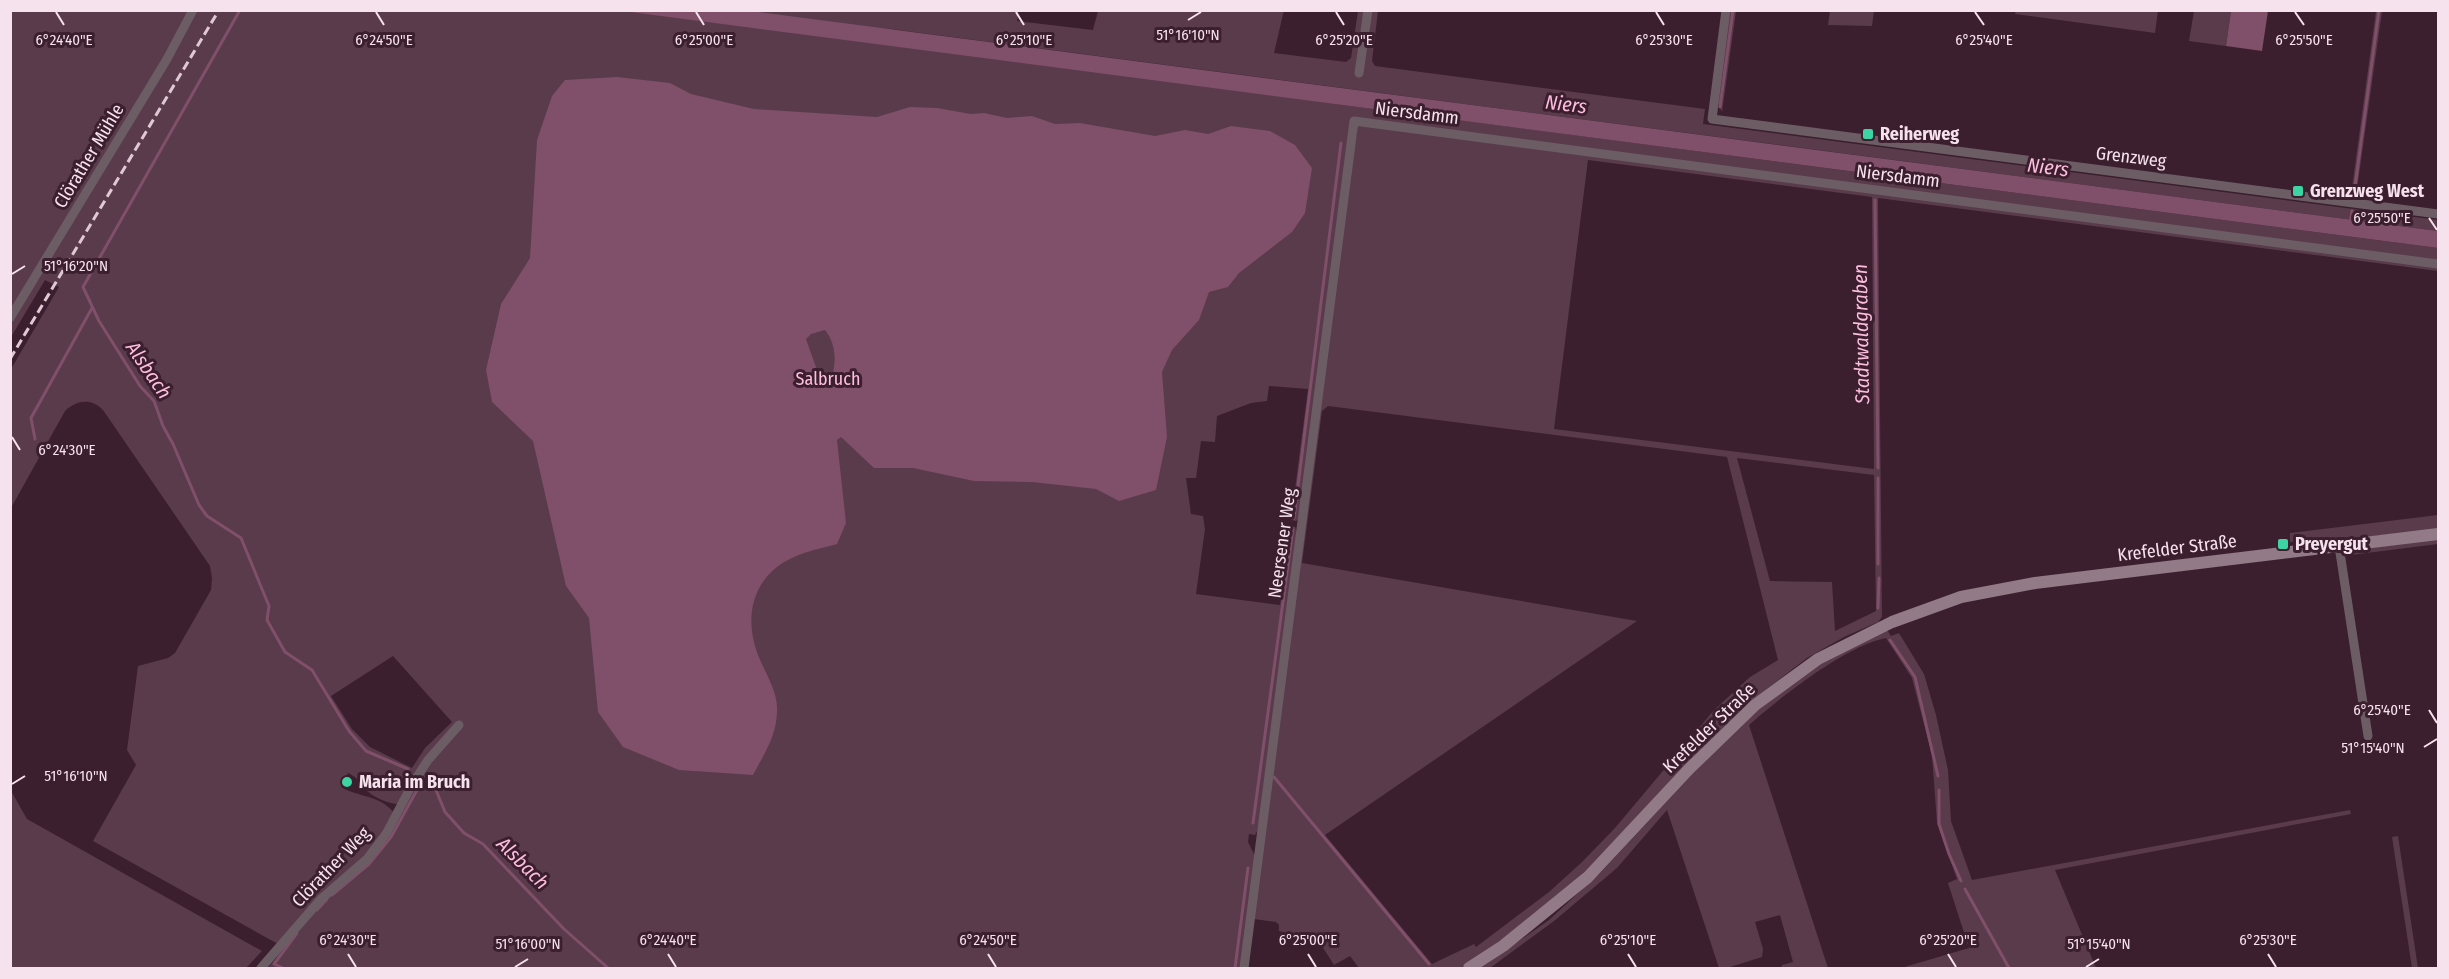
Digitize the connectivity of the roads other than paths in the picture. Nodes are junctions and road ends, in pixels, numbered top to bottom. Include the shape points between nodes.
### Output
1 (193, 10) edge
2 (1368, 10) edge
3 (1726, 10) edge
4 (1359, 73) dead end
5 (1354, 121) joint
6 (2439, 214) edge
7 (2439, 264) edge
8 (10, 318) edge
9 (2439, 534) edge
10 (2339, 546) junction
11 (459, 725) dead end
12 (2368, 736) dead end
13 (261, 969) edge
14 (1244, 969) edge
15 (1469, 969) edge

1 - 8 street, Clörather Mühle
2 - 4 street
3 - 6 street, Grenzweg via 1712,119
5 - 7 street, Niersdamm
5 - 14 street, Neersener Weg
9 - 10 main road, Krefelder Straße
10 - 12 street
10 - 15 main road, Krefelder Straße via 2035,583 1961,597 1892,622 1818,659 1755,705 1588,877 1553,908
11 - 13 street, Clörather Weg via 428,760 386,834 367,859 321,898

